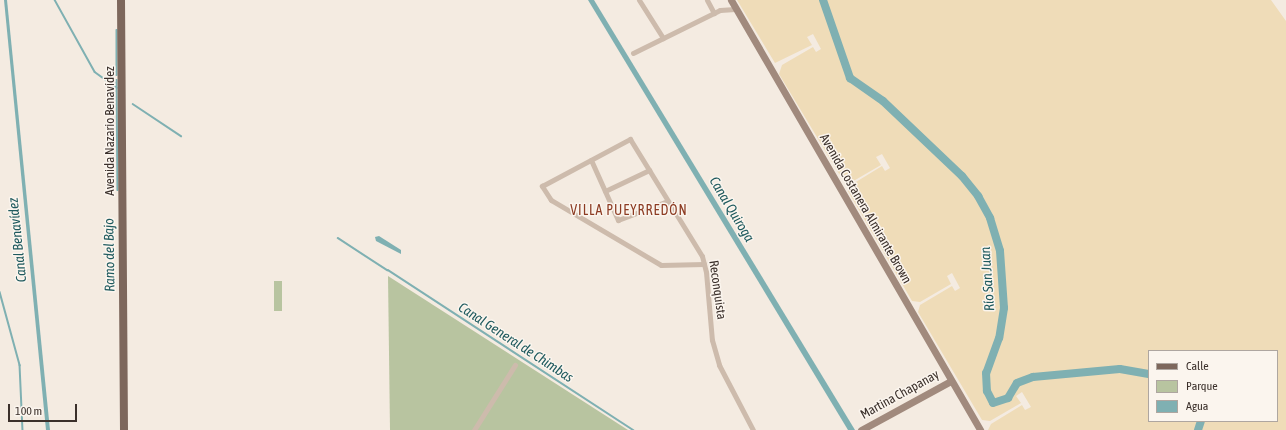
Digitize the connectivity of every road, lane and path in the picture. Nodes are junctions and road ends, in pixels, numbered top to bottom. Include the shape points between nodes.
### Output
1 (121, 0) edge
2 (639, 0) edge
3 (707, 0) edge
4 (731, 0) edge
5 (735, 9) junction
6 (714, 13) junction
7 (663, 38) junction
8 (633, 53) dead end
9 (591, 160) junction
10 (649, 170) junction
11 (605, 191) junction
12 (668, 201) junction
13 (704, 264) junction
14 (515, 365) dead end
15 (952, 381) junction
16 (124, 430) edge
17 (474, 430) edge
18 (753, 430) edge
19 (861, 430) edge
20 (980, 430) edge

1 - 16 main road, Avenida Nazario Benavídez
2 - 7 street
3 - 6 street
4 - 5 main road, Avenida Costanera Almirante Brown
5 - 6 street
5 - 15 main road, Avenida Costanera Almirante Brown
6 - 7 street
7 - 8 street
9 - 10 street, Reconquista via 630,139
9 - 11 street
9 - 13 street via 542,186 551,200 661,265
10 - 11 street
10 - 12 street, Reconquista
11 - 12 street via 618,220
12 - 13 street, Reconquista
13 - 18 street, Reconquista via 712,340 719,365
14 - 17 street
15 - 19 main road, Martina Chapanay
15 - 20 main road, Avenida Costanera Almirante Brown

